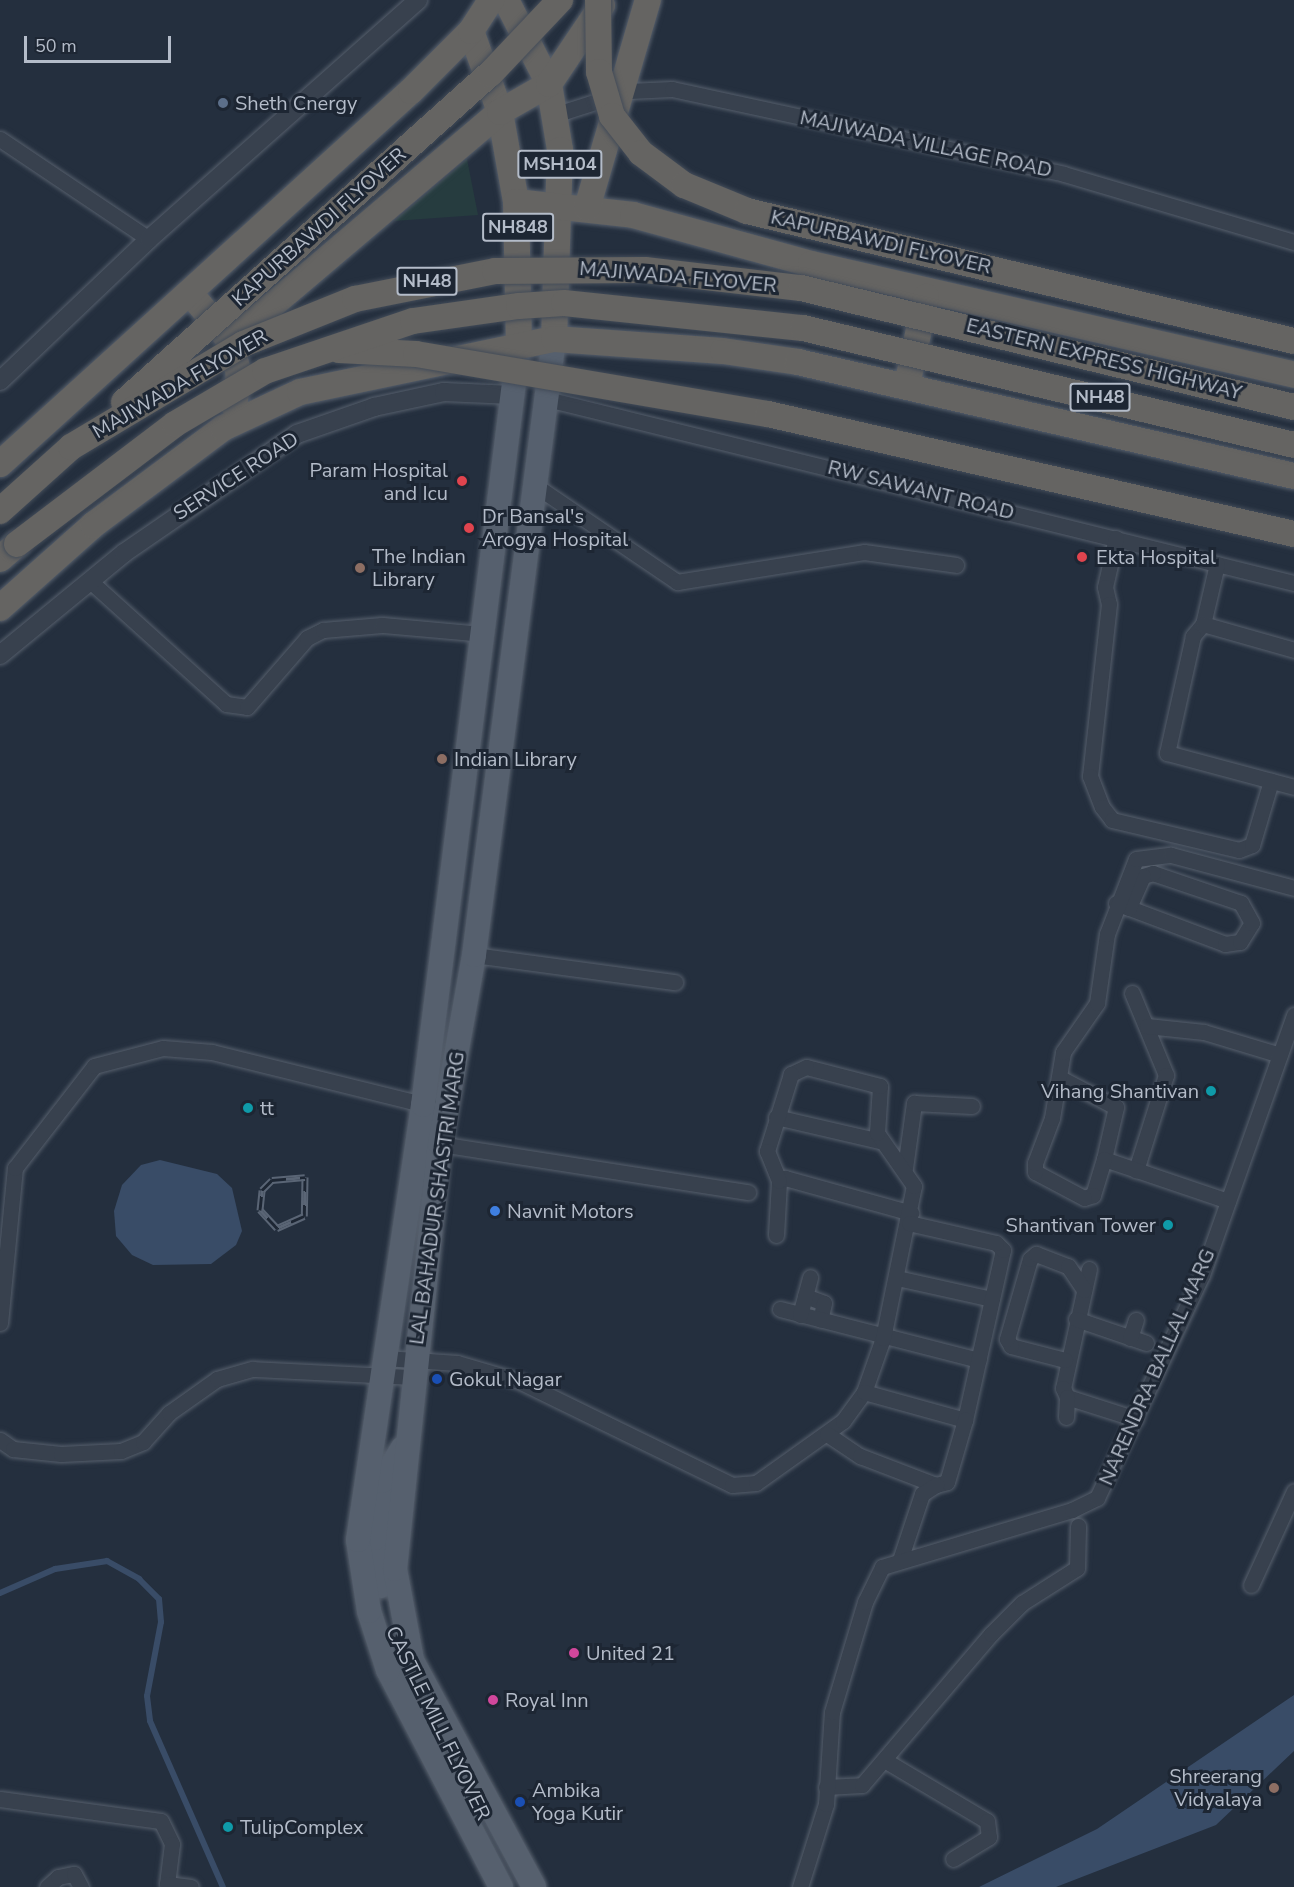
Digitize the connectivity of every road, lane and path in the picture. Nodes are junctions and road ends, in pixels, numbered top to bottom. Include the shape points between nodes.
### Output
1 (418, 0) edge
2 (491, 0) edge
3 (506, 0) edge
4 (560, 0) edge
5 (598, 0) edge
6 (605, 0) edge
7 (648, 0) edge
8 (471, 31) junction
9 (549, 84) junction
10 (621, 94) junction
11 (500, 112) junction
12 (554, 115) junction
13 (0, 139) edge
14 (516, 202) junction
15 (559, 204) junction
16 (586, 208) junction
17 (149, 239) junction
18 (1294, 242) edge
19 (928, 288) junction
20 (189, 293) junction
21 (914, 312) joint
22 (554, 339) junction
23 (230, 341) junction
24 (1294, 341) edge
25 (519, 343) junction
26 (906, 349) joint
27 (314, 352) junction
28 (1294, 375) edge
29 (0, 381) edge
30 (907, 384) junction
31 (513, 395) junction
32 (547, 399) junction
33 (1294, 406) edge
34 (223, 428) junction
35 (1294, 445) edge
36 (71, 447) junction
37 (0, 464) edge
38 (1294, 476) edge
39 (536, 486) junction
40 (0, 511) edge
41 (1294, 534) edge
42 (1116, 538) junction
43 (9, 551) edge
44 (1217, 564) junction
45 (956, 565) dead end
46 (89, 579) junction
47 (1294, 584) edge
48 (0, 608) edge
49 (1203, 624) junction
50 (483, 634) junction
51 (1294, 650) edge
52 (0, 655) edge
53 (1271, 781) junction
54 (1294, 786) edge
55 (1294, 888) edge
56 (1123, 906) junction
57 (474, 955) junction
58 (675, 982) dead end
59 (1132, 993) dead end
60 (1294, 1014) edge
61 (1147, 1026) junction
62 (1280, 1055) junction
63 (1060, 1078) junction
64 (972, 1106) dead end
65 (434, 1107) junction
66 (776, 1117) junction
67 (880, 1141) junction
68 (440, 1144) junction
69 (1104, 1160) junction
70 (905, 1168) junction
71 (1136, 1170) junction
72 (779, 1181) junction
73 (748, 1192) dead end
74 (1228, 1201) junction
75 (910, 1218) junction
76 (776, 1235) dead end
77 (1089, 1269) dead end
78 (810, 1277) dead end
79 (897, 1278) junction
80 (1083, 1290) junction
81 (805, 1296) junction
82 (992, 1299) junction
83 (780, 1309) dead end
84 (800, 1315) junction
85 (1076, 1319) junction
86 (820, 1320) junction
87 (1136, 1320) dead end
88 (0, 1323) edge
89 (884, 1338) junction
90 (1130, 1338) junction
91 (1146, 1343) dead end
92 (979, 1360) junction
93 (1065, 1360) junction
94 (384, 1367) junction
95 (414, 1368) junction
96 (864, 1392) junction
97 (1067, 1397) junction
98 (1066, 1417) dead end
99 (1136, 1419) junction
100 (965, 1420) junction
101 (827, 1434) junction
102 (0, 1440) edge
103 (369, 1443) junction
104 (405, 1445) junction
105 (936, 1485) junction
106 (381, 1486) junction
107 (1294, 1491) edge
108 (1078, 1526) dead end
109 (900, 1560) junction
110 (1251, 1585) dead end
111 (886, 1761) junction
112 (826, 1787) junction
113 (0, 1799) edge
114 (953, 1859) dead end
115 (47, 1887) edge
116 (81, 1887) edge
117 (191, 1887) edge
118 (501, 1887) edge
119 (519, 1887) edge
120 (534, 1887) edge
121 (800, 1887) edge

1 - 17 street
2 - 8 highway
3 - 9 highway, MSH104
4 - 36 highway, KAPURBAWDI FLYOVER, bridge via 490,74
5 - 24 highway, KAPURBAWDI FLYOVER, bridge via 598,72 612,116 641,153 684,185 747,211
6 - 9 highway
7 - 10 highway
8 - 11 highway, NH848
8 - 20 highway
9 - 11 highway
9 - 12 highway, MSH104
10 - 12 street, MAJIWADA VILLAGE ROAD
10 - 16 highway
10 - 18 street, MAJIWADA VILLAGE ROAD via 672,89 1064,174
11 - 14 highway, NH848
11 - 23 highway
12 - 15 highway, MSH104
13 - 17 street
14 - 15 highway
14 - 25 highway, NH848
15 - 16 highway
15 - 22 highway, MSH104
16 - 19 highway
17 - 29 street
19 - 28 highway
19 - 30 highway
20 - 23 highway
20 - 37 highway
21 - 33 highway, EASTERN EXPRESS HIGHWAY / NH48, bridge
21 - 36 highway, MAJIWADA FLYOVER / NH48, bridge via 801,288 645,270 545,268 458,276 355,299 243,344
22 - 25 highway
22 - 30 highway via 723,351
22 - 32 main road, LAL BAHADUR SHASTRI MARG
23 - 34 highway via 239,374 236,402
25 - 31 main road, LAL BAHADUR SHASTRI MARG
25 - 34 highway via 300,392
26 - 27 highway, MAJIWADA FLYOVER / NH48, bridge via 726,316 564,303 413,321
26 - 35 highway, EASTERN EXPRESS HIGHWAY / NH48, bridge
27 - 41 highway, bridge via 416,354 768,414
27 - 43 highway, MAJIWADA FLYOVER / NH48, bridge via 265,371 175,424
30 - 38 highway
31 - 46 street, SERVICE ROAD via 444,392 374,407 297,434 204,493
31 - 50 main road, LAL BAHADUR SHASTRI MARG
32 - 39 main road, LAL BAHADUR SHASTRI MARG
32 - 42 street, RW SAWANT ROAD
34 - 48 highway via 93,525
36 - 40 highway, MAJIWADA FLYOVER / NH48, bridge
39 - 45 street via 677,582 864,552
39 - 57 main road, LAL BAHADUR SHASTRI MARG
42 - 44 street, RW SAWANT ROAD
42 - 53 street via 1105,587 1109,604 1090,776 1102,807 1112,820 1239,850 1252,845
44 - 47 street, RW SAWANT ROAD
44 - 49 street
46 - 50 street via 226,704 247,707 307,638 323,630 382,625
46 - 52 street, SERVICE ROAD
49 - 51 street
49 - 53 street via 1193,636 1167,753
50 - 65 main road, LAL BAHADUR SHASTRI MARG
53 - 54 street
55 - 56 street via 1154,853 1136,859
56 - 56 street via 1225,944 1240,942 1252,923 1241,903 1153,873 1143,876
56 - 63 street via 1097,1004 1063,1052
57 - 58 street
57 - 65 main road, LAL BAHADUR SHASTRI MARG
59 - 61 street
60 - 62 street, NARENDRA BALLAL MARG
61 - 62 street via 1204,1032
61 - 71 street via 1166,1075
62 - 74 street, NARENDRA BALLAL MARG
63 - 69 street via 1116,1107
63 - 69 street via 1035,1172 1084,1198 1093,1195
64 - 70 street via 914,1103
65 - 68 main road, LAL BAHADUR SHASTRI MARG
65 - 88 street via 212,1053 163,1048 94,1066 15,1168
65 - 94 main road, LAL BAHADUR SHASTRI MARG
66 - 67 street
66 - 67 street via 791,1074 806,1067 880,1086
66 - 72 street via 767,1151
67 - 70 street
68 - 73 street
68 - 95 main road, LAL BAHADUR SHASTRI MARG
69 - 71 street
70 - 75 street via 914,1186
71 - 74 street
72 - 75 street
72 - 76 street
74 - 99 street, NARENDRA BALLAL MARG via 1202,1275
75 - 79 street
75 - 82 street via 996,1243 1003,1250
77 - 80 street
78 - 81 street
79 - 82 street
79 - 89 street
80 - 85 street
80 - 93 street via 1068,1266 1036,1254 1030,1259 1007,1339 1011,1346
81 - 84 street
81 - 86 street via 824,1303
82 - 92 street
83 - 84 street
84 - 86 street
85 - 90 street
85 - 93 street
86 - 89 street
87 - 90 street
89 - 92 street
89 - 96 street
90 - 91 street
92 - 100 street
93 - 97 street
94 - 95 street
94 - 102 street via 253,1369 218,1379 169,1413 143,1442 121,1451 61,1454 13,1449
94 - 103 main road, LAL BAHADUR SHASTRI MARG
95 - 101 street via 519,1380 732,1485 756,1483
95 - 104 main road, LAL BAHADUR SHASTRI MARG
96 - 100 street
96 - 101 street
97 - 98 street
97 - 99 street
99 - 109 street, NARENDRA BALLAL MARG via 1097,1498 1072,1510
100 - 105 street via 947,1482
101 - 105 street via 860,1456
103 - 106 main road
103 - 118 main road, LAL BAHADUR SHASTRI MARG via 358,1540 369,1611 388,1670
104 - 106 main road
104 - 120 main road, LAL BAHADUR SHASTRI MARG via 395,1569 412,1660
105 - 109 street via 922,1494
106 - 119 main road, CASTLE MILL FLYOVER via 375,1538 385,1614 398,1649
107 - 110 street
108 - 111 street via 1077,1568 1006,1618 940,1688
109 - 112 street, NARENDRA BALLAL MARG via 882,1567 862,1613 832,1712
111 - 112 street via 862,1785
111 - 114 street via 987,1821 989,1837
112 - 121 street, NARENDRA BALLAL MARG
113 - 117 street via 161,1821 172,1844 167,1884
115 - 116 street via 58,1877 74,1874

